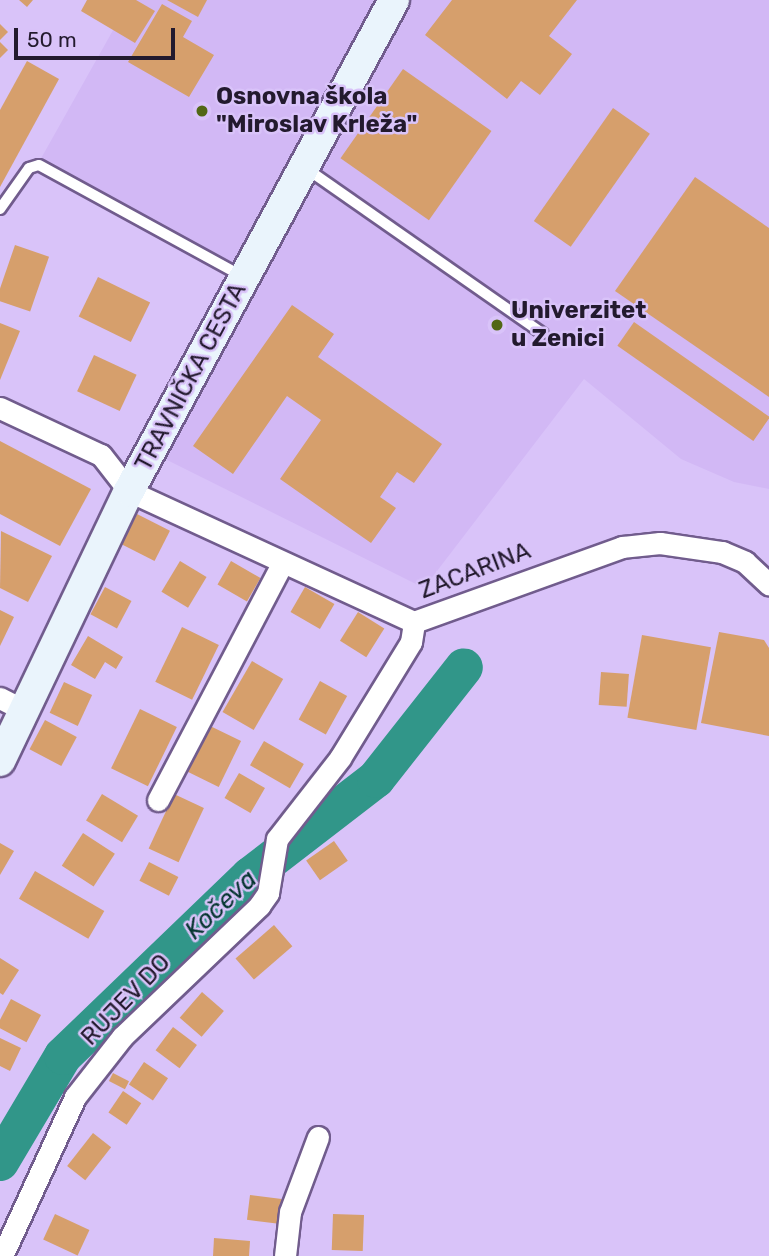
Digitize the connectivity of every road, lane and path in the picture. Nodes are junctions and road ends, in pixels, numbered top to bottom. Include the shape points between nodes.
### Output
1 (394, 0) edge
2 (304, 167) junction
3 (0, 209) edge
4 (245, 278) junction
5 (542, 332) dead end
6 (0, 408) edge
7 (129, 491) junction
8 (282, 564) junction
9 (769, 584) edge
10 (414, 622) junction
11 (12, 704) edge
12 (0, 761) edge
13 (158, 800) dead end
14 (318, 1137) dead end
15 (2, 1256) edge
16 (285, 1256) edge

1 - 2 main road, TRAVNIČKA CESTA
2 - 4 main road, TRAVNIČKA CESTA
2 - 5 lane
3 - 4 lane via 29,168 39,165
4 - 7 main road, TRAVNIČKA CESTA
6 - 7 street via 101,455
7 - 8 street, ZACARINA
7 - 11 main road, TRAVNIČKA CESTA
8 - 10 street, ZACARINA
8 - 13 street
9 - 10 street, ZACARINA via 745,562 722,552 647,544 591,555
10 - 15 street, RUJEV DO via 411,642 340,758 277,839 268,893 260,906 122,1037 75,1097
11 - 12 main road, TRAVNIČKA CESTA
14 - 16 street via 290,1212

